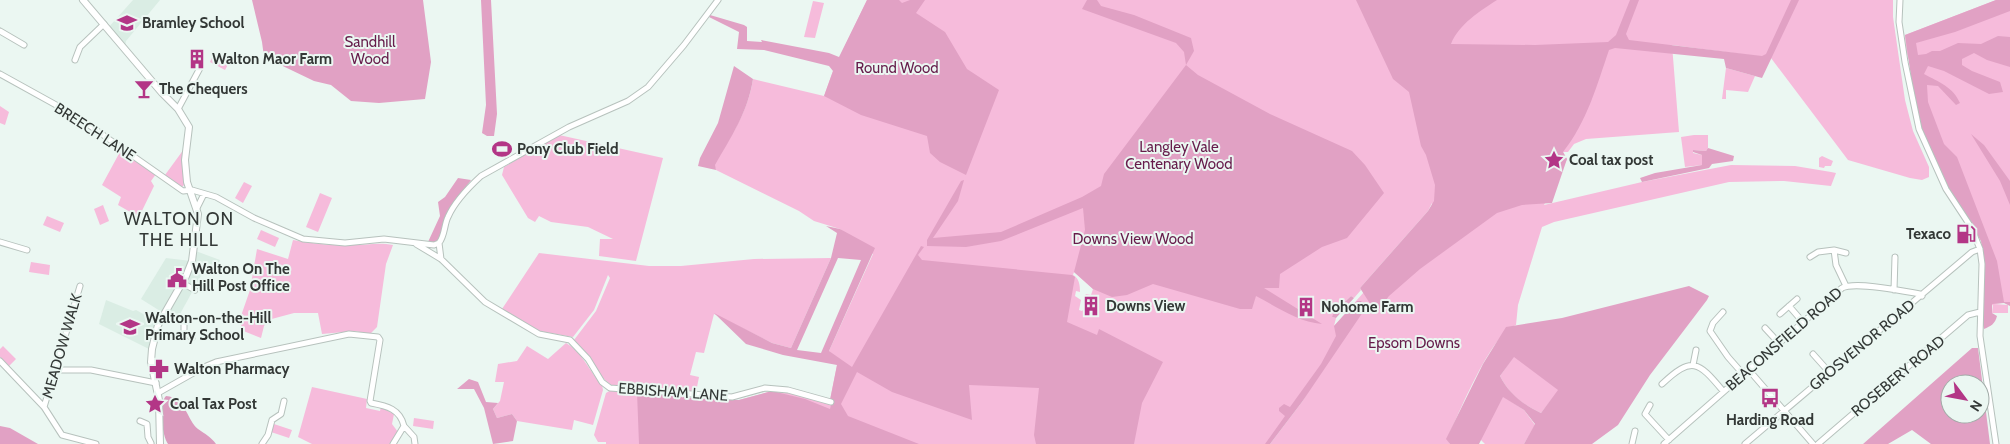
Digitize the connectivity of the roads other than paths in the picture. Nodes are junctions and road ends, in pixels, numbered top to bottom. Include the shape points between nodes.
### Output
1 (83, 0) edge
2 (718, 0) edge
3 (1900, 0) edge
4 (104, 24) junction
5 (0, 31) edge
6 (24, 45) dead end
7 (75, 60) dead end
8 (200, 68) dead end
9 (0, 74) edge
10 (178, 109) junction
11 (189, 190) junction
12 (204, 194) junction
13 (197, 208) junction
14 (0, 242) edge
15 (413, 243) junction
16 (436, 244) junction
17 (27, 250) dead end
18 (1834, 250) junction
19 (1980, 250) junction
20 (434, 254) junction
21 (1846, 254) dead end
22 (1810, 257) dead end
23 (1896, 257) dead end
24 (441, 259) junction
25 (182, 284) junction
26 (80, 286) dead end
27 (1846, 286) junction
28 (195, 290) dead end
29 (1894, 290) junction
30 (1922, 296) junction
31 (1797, 299) dead end
32 (1789, 306) junction
33 (1723, 312) dead end
34 (1980, 312) junction
35 (165, 314) junction
36 (1780, 314) dead end
37 (1802, 321) junction
38 (1765, 328) dead end
39 (192, 338) dead end
40 (1778, 342) junction
41 (1696, 350) dead end
42 (1813, 354) dead end
43 (0, 361) edge
44 (1693, 365) junction
45 (1748, 369) junction
46 (56, 370) junction
47 (1830, 373) junction
48 (1743, 374) junction
49 (156, 383) junction
50 (1662, 384) dead end
51 (1723, 391) junction
52 (158, 393) junction
53 (284, 401) dead end
54 (831, 402) dead end
55 (1650, 404) dead end
56 (44, 407) junction
57 (1785, 411) junction
58 (140, 421) dead end
59 (404, 426) junction
60 (1634, 434) dead end
61 (1669, 440) junction
62 (149, 443) edge
63 (160, 443) edge
64 (96, 444) edge
65 (262, 444) edge
66 (393, 444) edge
67 (415, 444) edge
68 (1630, 444) edge
69 (1664, 444) edge
70 (1745, 444) edge
71 (1813, 444) edge
72 (1818, 444) edge
73 (1996, 444) edge

1 - 4 main road
2 - 16 street via 648,87 628,101 568,126 481,176 448,215 442,240
3 - 19 street via 1899,22 1919,129 1946,189 1971,228
4 - 7 street via 80,47
4 - 10 main road
5 - 6 street
8 - 10 street
9 - 11 street, BREECH LANE via 72,114 183,191
10 - 11 main road via 188,127 185,160
11 - 12 street, EBBISHAM LANE
11 - 13 main road
12 - 13 street
12 - 15 street, EBBISHAM LANE via 303,239 345,243 384,239
13 - 25 main road via 193,256
14 - 17 street
15 - 16 street, EBBISHAM LANE
15 - 20 street, EBBISHAM LANE
16 - 20 street
16 - 24 street
18 - 21 street
18 - 22 street via 1818,252
18 - 27 street via 1836,265
19 - 30 street, GROSVENOR ROAD via 1972,252
19 - 34 street
20 - 24 street, EBBISHAM LANE
23 - 29 street
24 - 54 street, EBBISHAM LANE via 485,302 539,334 570,340 610,388 732,397 765,388 788,390
25 - 28 street
25 - 35 main road
26 - 46 street, MEADOW WALK
27 - 29 street, BEACONSFIELD ROAD
27 - 37 street, BEACONSFIELD ROAD
29 - 30 street, BEACONSFIELD ROAD
30 - 47 street, GROSVENOR ROAD
31 - 32 street
32 - 36 street
32 - 37 street
33 - 48 street via 1710,331
34 - 72 street, ROSEBERY ROAD via 1968,315
34 - 73 street
35 - 39 street via 184,320 184,331
35 - 49 main road via 158,325 152,349 151,362
37 - 40 street, BEACONSFIELD ROAD
38 - 40 street
40 - 45 street, BEACONSFIELD ROAD
41 - 44 street
42 - 47 street
43 - 56 street
44 - 50 street via 1681,367
44 - 51 street via 1704,369
45 - 48 street, BEACONSFIELD ROAD
45 - 57 street
46 - 49 street via 91,370
46 - 56 street, MEADOW WALK
47 - 57 street, GROSVENOR ROAD
48 - 51 street, BEACONSFIELD ROAD
49 - 52 main road
51 - 61 street, BEACONSFIELD ROAD
52 - 59 street via 216,362 358,334 380,338 370,401 393,409
52 - 63 main road
53 - 65 street via 281,414 272,420
55 - 61 street via 1645,414
56 - 64 street via 62,435
57 - 70 street, GROSVENOR ROAD
57 - 71 street
58 - 62 street via 147,424
59 - 66 street
59 - 67 street
60 - 68 street
61 - 69 street, BEACONSFIELD ROAD
62 - 63 street

